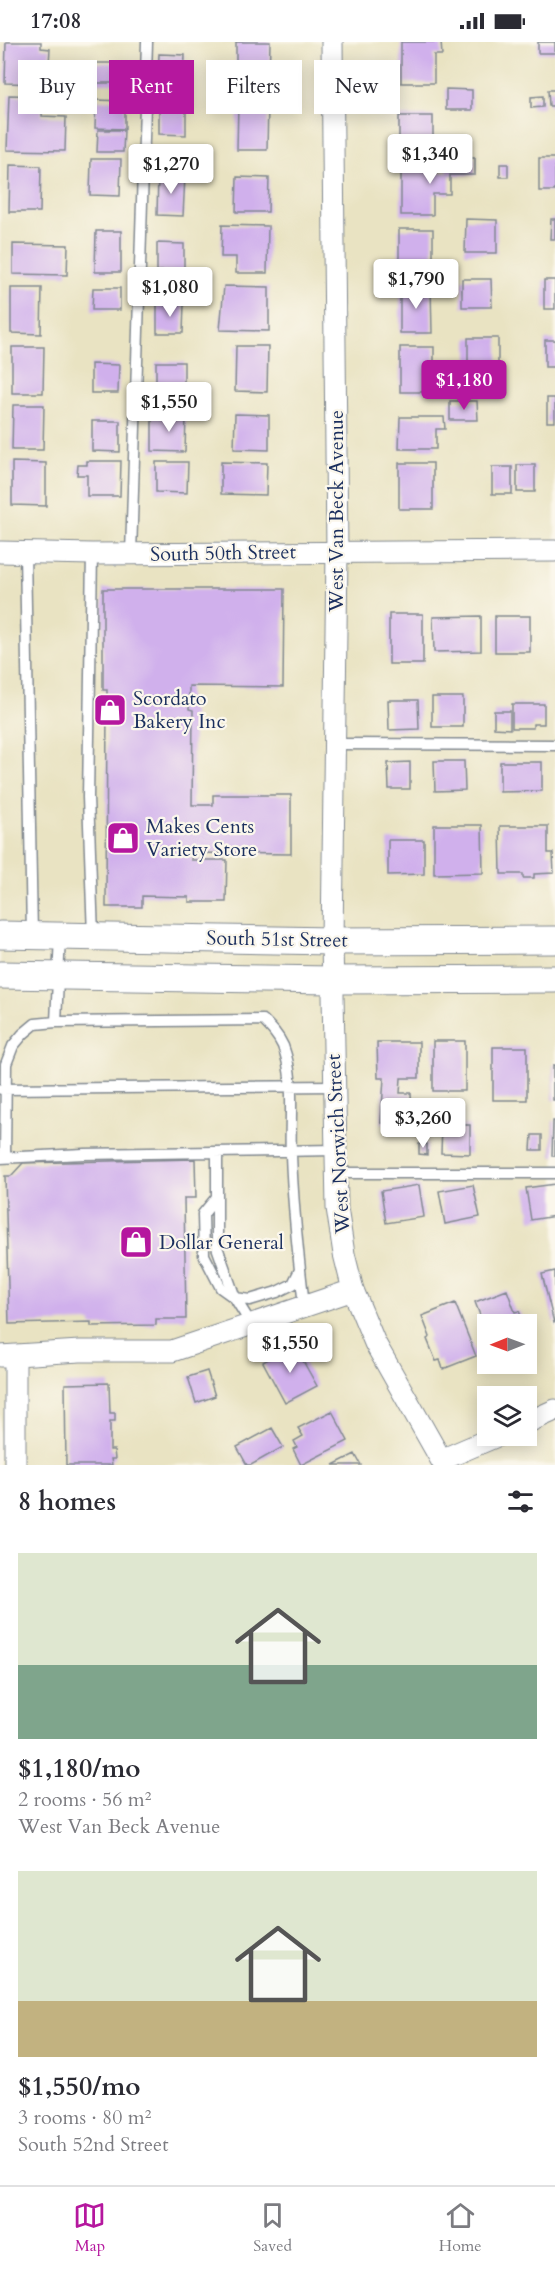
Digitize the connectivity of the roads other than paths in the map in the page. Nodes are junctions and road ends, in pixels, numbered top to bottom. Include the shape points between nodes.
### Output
1 (147, 42) edge
2 (333, 42) edge
3 (555, 551) edge
4 (0, 552) edge
5 (337, 552) junction
6 (25, 553) junction
7 (92, 554) junction
8 (131, 554) junction
9 (336, 744) junction
10 (555, 744) edge
11 (0, 935) edge
12 (32, 935) junction
13 (60, 936) junction
14 (93, 936) junction
15 (555, 940) edge
16 (332, 941) junction
17 (0, 975) edge
18 (60, 976) junction
19 (555, 979) edge
20 (332, 980) junction
21 (56, 1022) junction
22 (334, 1086) junction
23 (292, 1087) junction
24 (3, 1089) edge
25 (335, 1150) junction
26 (217, 1152) junction
27 (291, 1152) junction
28 (2, 1158) edge
29 (336, 1173) junction
30 (555, 1173) edge
31 (300, 1270) junction
32 (353, 1290) junction
33 (235, 1298) junction
34 (304, 1305) junction
35 (251, 1324) junction
36 (7, 1356) edge
37 (555, 1410) edge
38 (537, 1418) edge
39 (477, 1446) edge
40 (443, 1462) edge
41 (15, 1465) edge

1 - 8 lane
2 - 5 street, West Van Beck Avenue
3 - 5 street, South 50th Street
4 - 6 street, South 50th Street
5 - 8 street, South 50th Street
5 - 9 street, West Van Beck Avenue
6 - 7 street, South 50th Street
6 - 12 lane
7 - 8 street, South 50th Street
7 - 14 lane via 88,797
9 - 10 lane
9 - 16 street, West Van Beck Avenue
11 - 12 street, South 51st Street
12 - 13 street, South 51st Street
13 - 14 street, South 51st Street
13 - 18 lane
14 - 16 street, South 51st Street
15 - 16 street, South 51st Street
16 - 20 street, West Van Beck Avenue
17 - 18 street, South 51st Street
18 - 20 street, South 51st Street
18 - 21 lane
19 - 20 street, South 51st Street
20 - 22 street, West Norwich Street
21 - 23 lane via 263,1020 283,1046
21 - 24 lane via 35,1024 13,1046
22 - 23 lane
22 - 25 street, West Norwich Street
23 - 24 lane
23 - 27 lane
24 - 28 lane
25 - 27 lane
25 - 29 street, West Norwich Street
26 - 27 lane
26 - 28 lane
26 - 33 lane via 217,1247
27 - 31 lane
29 - 30 lane
29 - 32 street, West Norwich Street via 337,1208
31 - 33 lane via 293,1284 278,1292 250,1300
31 - 34 lane
32 - 34 street
32 - 40 street, West Norwich Street via 375,1342
33 - 35 lane
34 - 35 street
35 - 36 street via 172,1351
36 - 41 street
37 - 38 street
39 - 40 street

